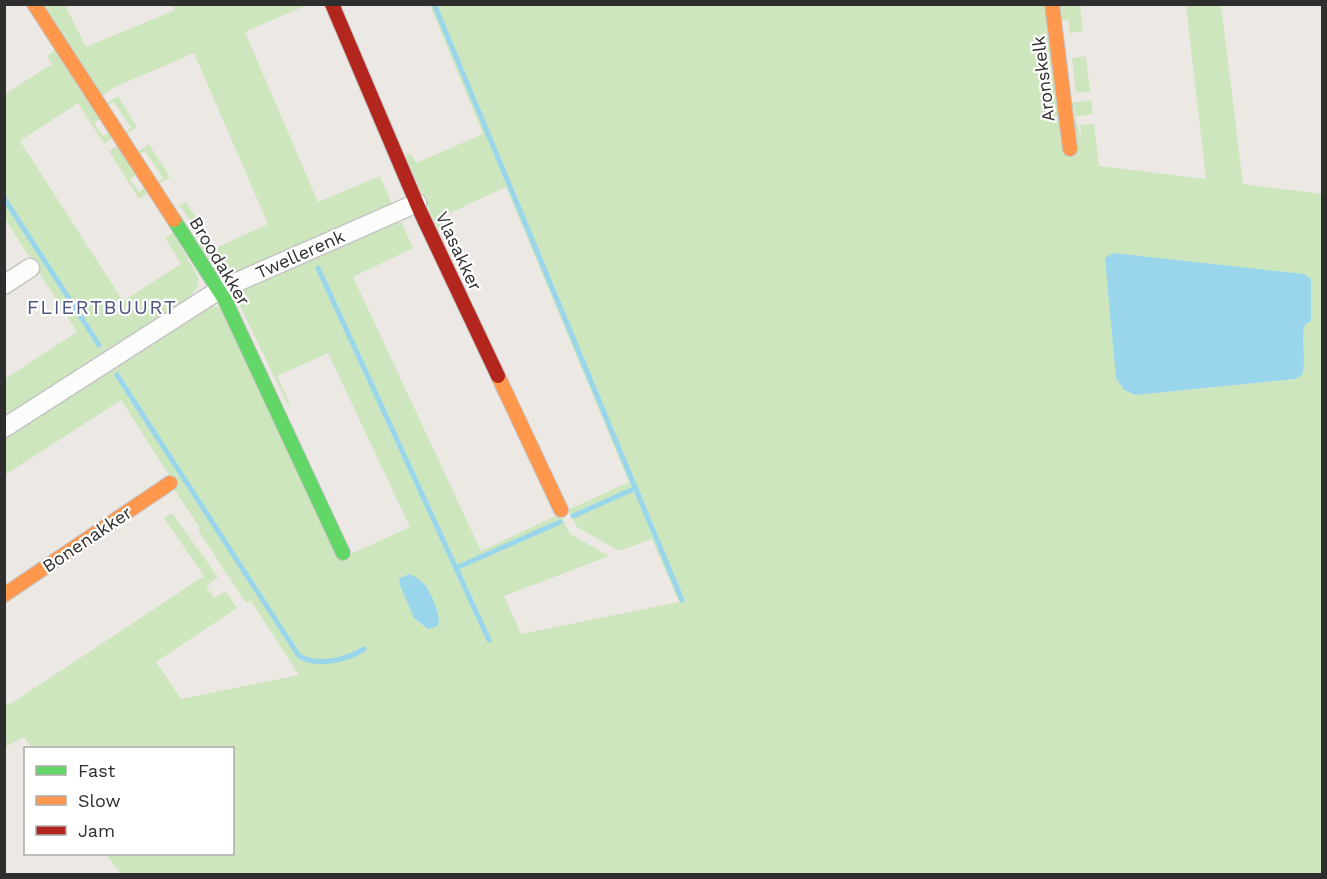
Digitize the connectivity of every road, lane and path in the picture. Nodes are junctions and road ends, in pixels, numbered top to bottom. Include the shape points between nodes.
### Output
1 (34, 4) edge
2 (332, 4) edge
3 (1052, 4) edge
4 (1070, 149) dead end
5 (417, 203) junction
6 (30, 268) dead end
7 (4, 285) edge
8 (219, 290) junction
9 (4, 428) edge
10 (170, 483) dead end
11 (561, 510) dead end
12 (343, 553) dead end
13 (4, 596) edge

1 - 8 street, Broodakker
2 - 5 street, Vlasakker
3 - 4 street, Aronskelk
5 - 8 street, Twellerenk
5 - 11 street, Vlasakker
6 - 7 street
8 - 9 street, Twellerenk
8 - 12 street, Broodakker
10 - 13 street, Bonenakker

